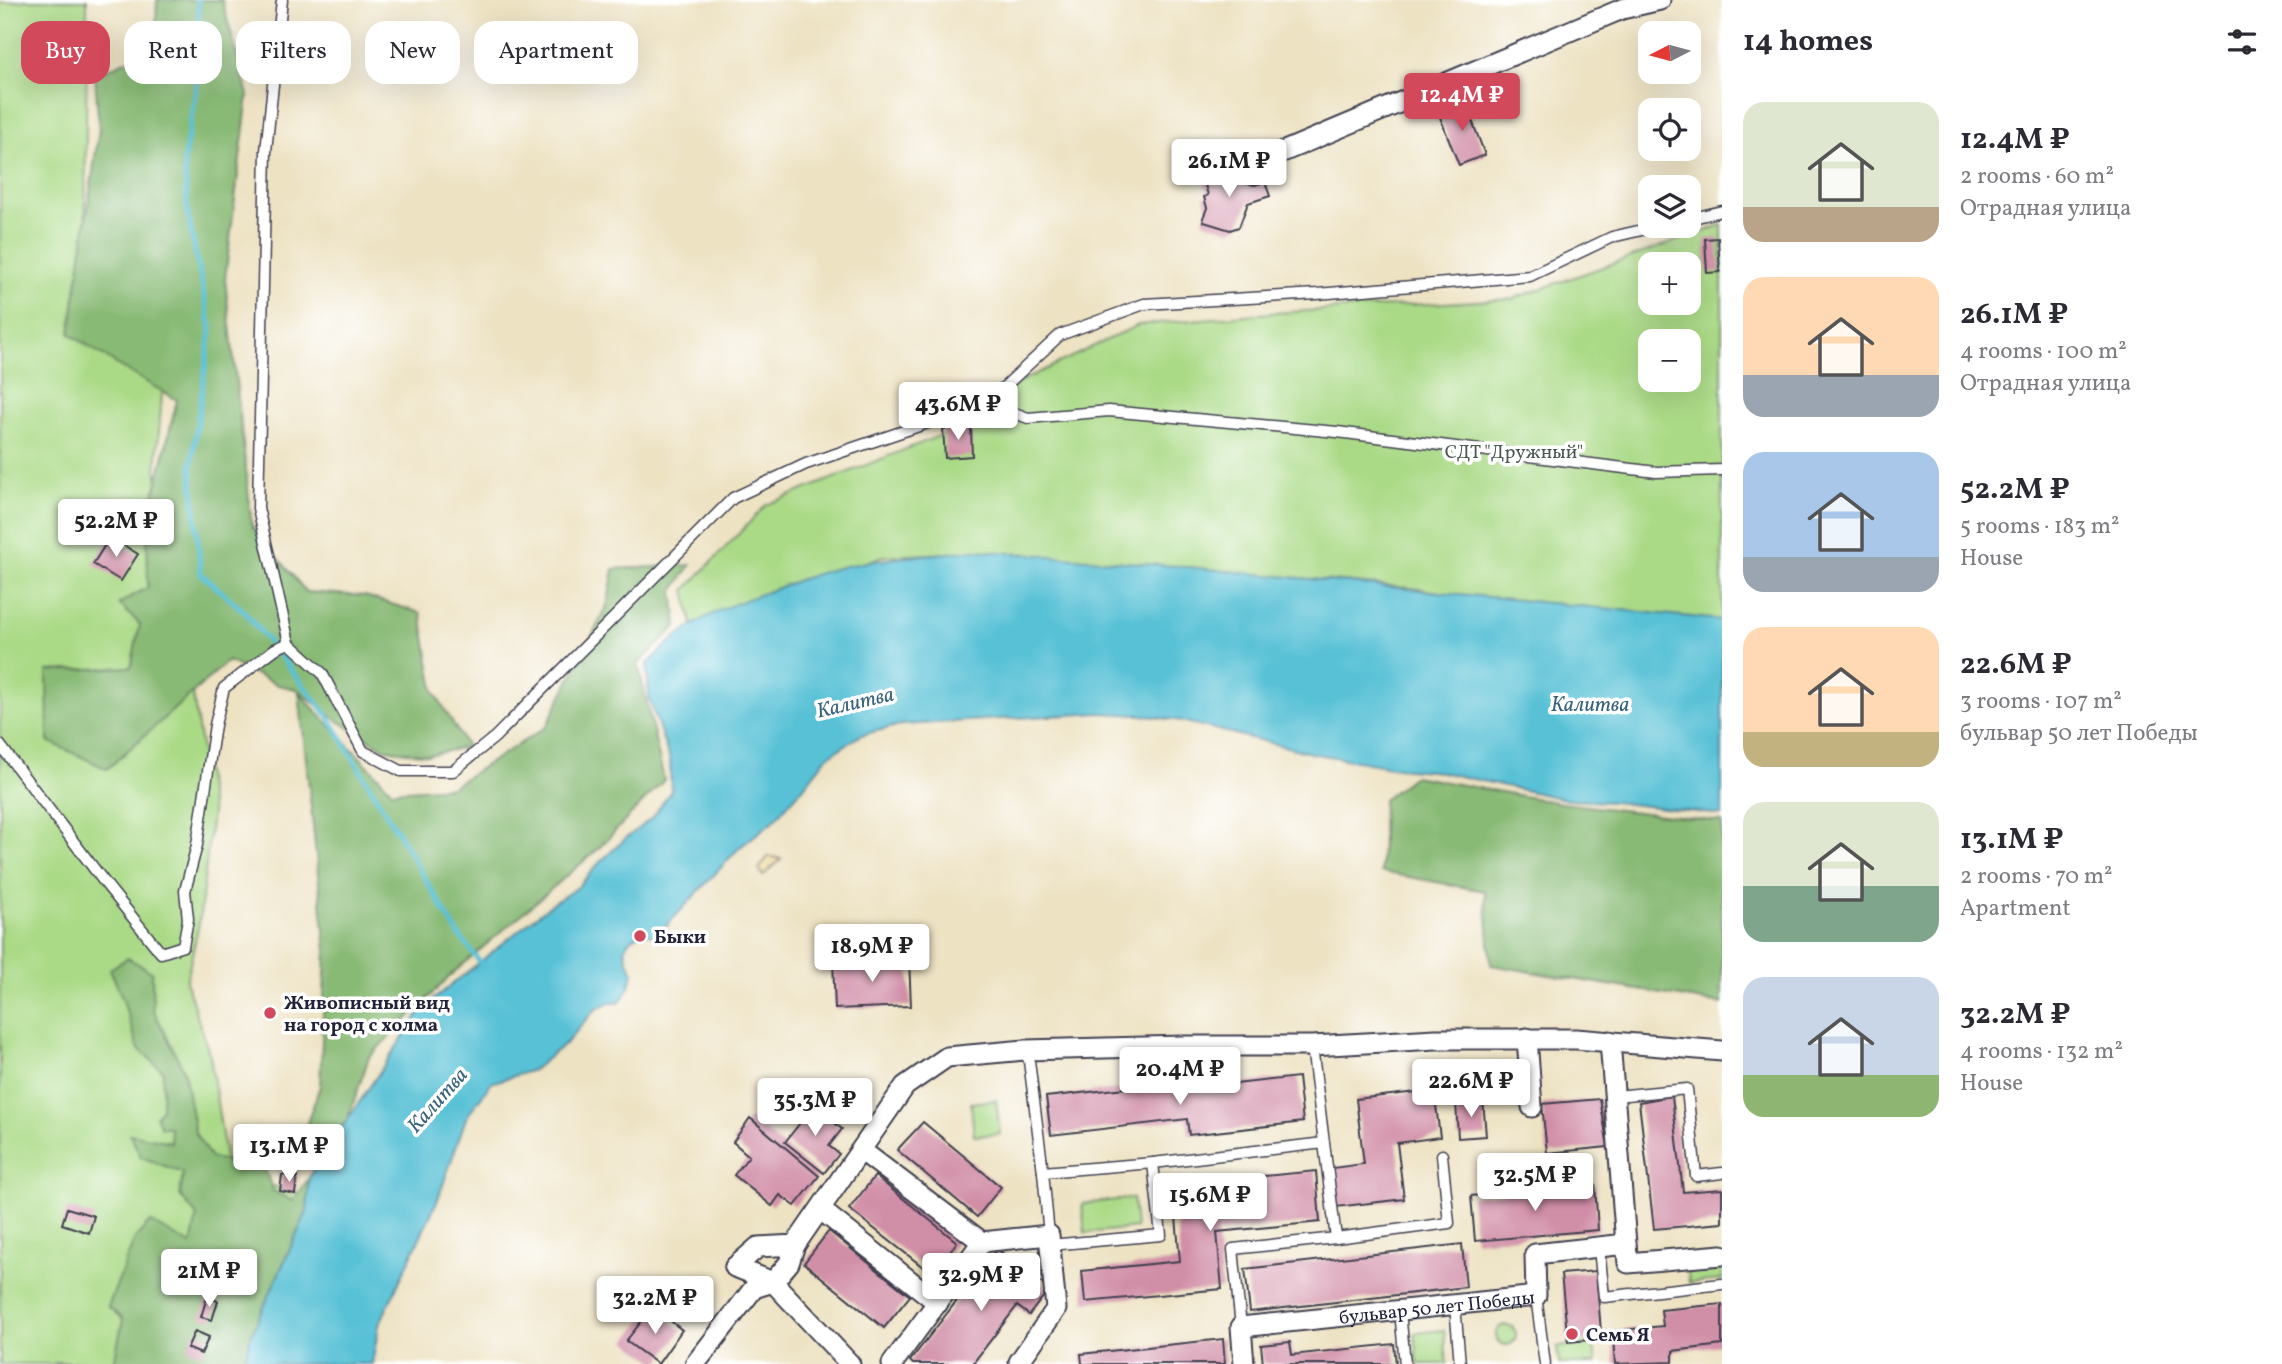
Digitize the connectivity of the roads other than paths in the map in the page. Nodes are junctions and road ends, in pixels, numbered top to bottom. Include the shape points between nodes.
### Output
1 (282, 0) edge
2 (1660, 0) edge
3 (1241, 169) dead end
4 (1722, 211) edge
5 (1701, 216) edge
6 (1638, 231) edge
7 (987, 403) junction
8 (1722, 470) edge
9 (289, 643) junction
10 (0, 745) edge
11 (1527, 1038) junction
12 (1610, 1041) junction
13 (1312, 1046) junction
14 (1025, 1050) junction
15 (1722, 1051) edge
16 (1616, 1096) junction
17 (1532, 1107) dead end
18 (1324, 1143) junction
19 (862, 1151) junction
20 (1442, 1155) dead end
21 (1153, 1163) junction
22 (1043, 1172) junction
23 (1722, 1173) edge
24 (821, 1210) junction
25 (1336, 1238) junction
26 (1050, 1240) junction
27 (982, 1242) junction
28 (795, 1245) junction
29 (1599, 1248) junction
30 (1627, 1254) junction
31 (1722, 1255) edge
32 (773, 1282) junction
33 (1722, 1284) edge
34 (1536, 1296) junction
35 (938, 1303) junction
36 (1455, 1305) junction
37 (1400, 1311) junction
38 (1241, 1327) junction
39 (695, 1364) edge
40 (850, 1364) edge
41 (891, 1364) edge
42 (1021, 1364) edge
43 (1244, 1364) edge
44 (1405, 1364) edge
45 (1460, 1364) edge
46 (1545, 1364) edge

1 - 9 lane via 266,151 258,508
2 - 3 street via 1622,9
4 - 5 lane
6 - 7 lane via 1612,237 1530,276 1144,304 1060,335
7 - 8 lane via 1028,418 1109,411 1337,432 1656,472
7 - 9 lane via 806,464 733,498 495,737 453,771 401,771 363,751 322,673
9 - 10 lane via 224,688 185,891 188,919 183,946 161,953
11 - 12 street
11 - 13 street
11 - 17 street
12 - 15 street
12 - 16 street
13 - 14 street
13 - 18 lane
14 - 19 street via 947,1057 905,1086
14 - 22 lane
16 - 23 lane via 1687,1088 1696,1176
16 - 30 street
18 - 21 lane
18 - 25 lane
19 - 24 street
19 - 27 street
20 - 25 lane via 1449,1223
21 - 22 lane
21 - 26 lane via 1161,1234
22 - 26 lane
24 - 28 street
24 - 35 street
25 - 38 lane via 1233,1249
26 - 27 street
26 - 42 street via 1056,1310
27 - 35 street
28 - 32 street via 789,1263
28 - 32 street via 758,1247 735,1267
29 - 30 street, бульвар 50 лет Победы
29 - 33 lane via 1604,1297
29 - 34 street, бульвар 50 лет Победы via 1535,1254
30 - 31 street, бульвар 50 лет Победы
32 - 39 street via 754,1288
32 - 40 street
34 - 36 street, бульвар 50 лет Победы
34 - 46 lane
35 - 41 street
36 - 37 street, бульвар 50 лет Победы
36 - 45 lane
37 - 38 street, бульвар 50 лет Победы
37 - 44 lane
38 - 43 street

